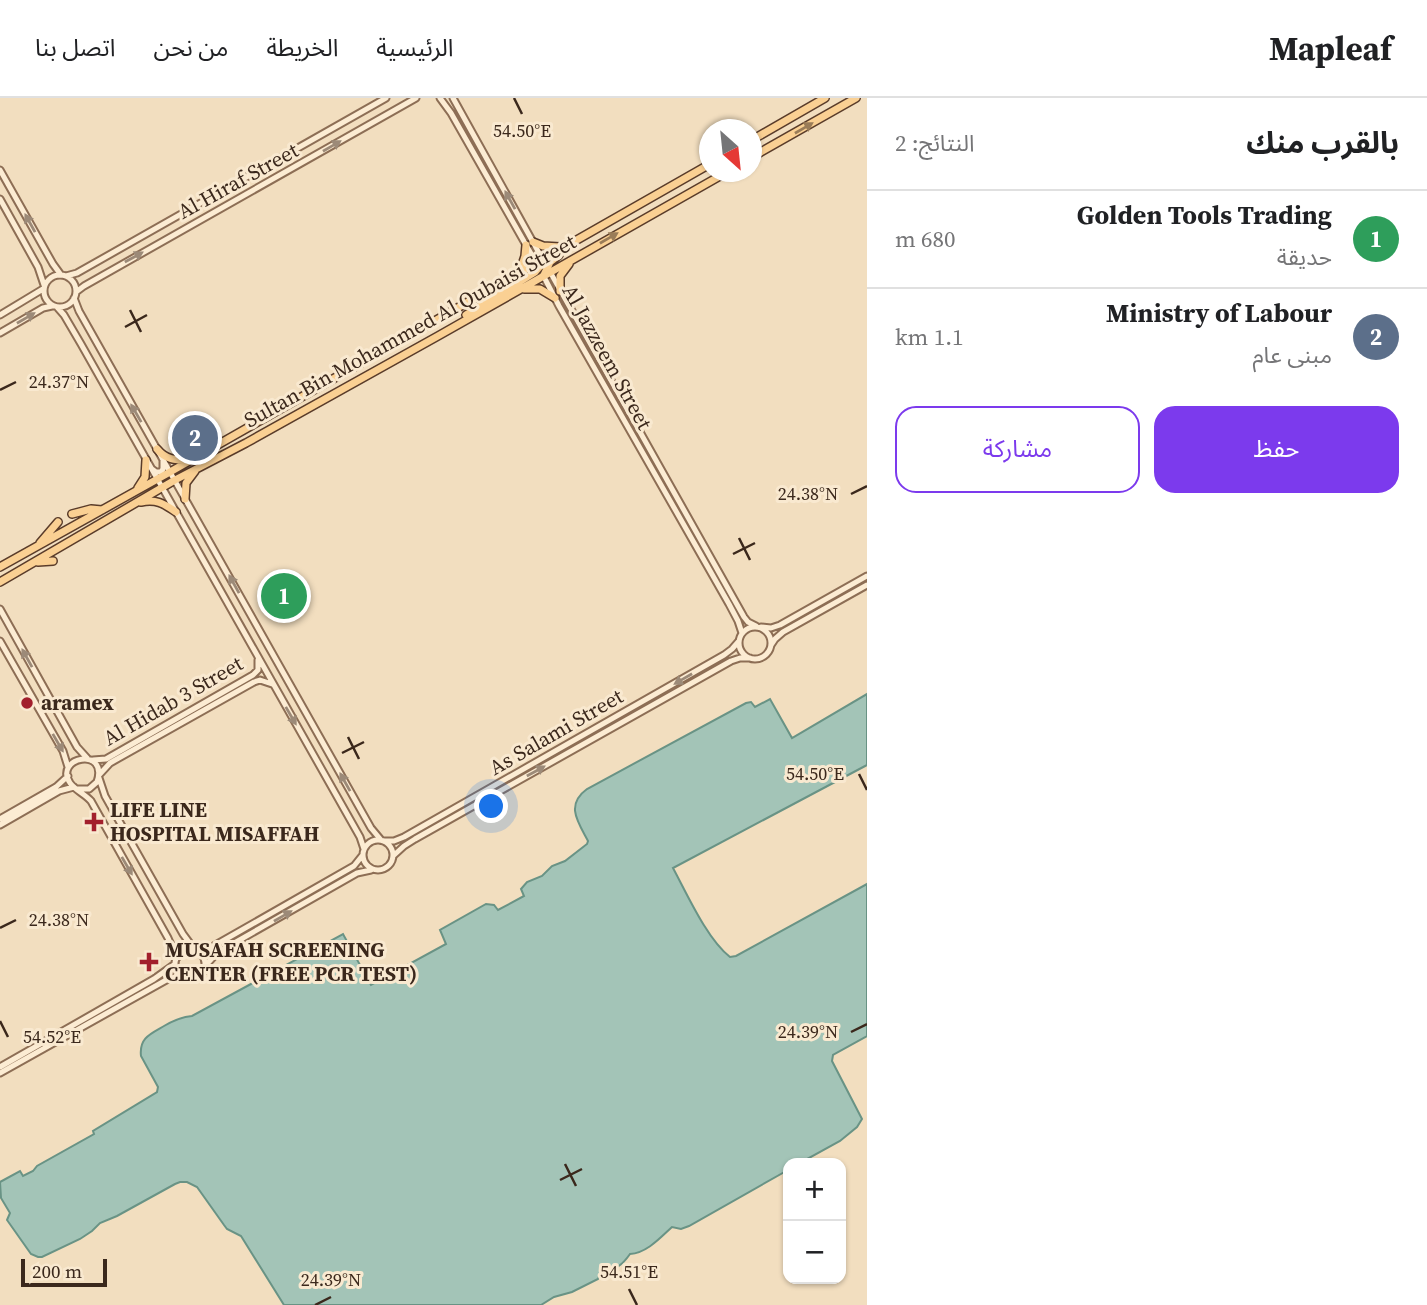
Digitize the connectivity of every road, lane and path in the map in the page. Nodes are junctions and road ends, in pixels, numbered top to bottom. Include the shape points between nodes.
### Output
1 (386, 98) edge
2 (416, 98) edge
3 (440, 98) edge
4 (453, 98) edge
5 (825, 98) edge
6 (856, 98) edge
7 (762, 134) edge
8 (762, 151) edge
9 (0, 170) edge
10 (699, 170) edge
11 (709, 182) edge
12 (0, 199) edge
13 (590, 232) junction
14 (530, 244) junction
15 (565, 247) junction
16 (575, 258) junction
17 (543, 267) junction
18 (520, 273) junction
19 (64, 275) junction
20 (44, 287) junction
21 (519, 289) junction
22 (560, 291) junction
23 (75, 295) junction
24 (555, 299) junction
25 (55, 306) junction
26 (0, 315) edge
27 (0, 333) edge
28 (438, 336) junction
29 (234, 435) junction
30 (157, 449) junction
31 (192, 459) junction
32 (163, 460) junction
33 (148, 463) junction
34 (199, 468) junction
35 (172, 476) junction
36 (159, 483) junction
37 (661, 485) junction
38 (135, 492) junction
39 (657, 494) dead end
40 (185, 499) junction
41 (133, 504) junction
42 (103, 510) junction
43 (176, 512) junction
44 (72, 514) dead end
45 (58, 522) dead end
46 (70, 541) junction
47 (37, 546) junction
48 (53, 561) dead end
49 (34, 562) junction
50 (0, 567) edge
51 (867, 576) edge
52 (1, 582) edge
53 (867, 584) edge
54 (0, 609) edge
55 (3, 618) edge
56 (759, 627) junction
57 (742, 633) junction
58 (0, 641) edge
59 (739, 641) junction
60 (771, 645) junction
61 (258, 657) junction
62 (750, 658) junction
63 (285, 662) dead end
64 (282, 671) junction
65 (247, 682) junction
66 (275, 687) junction
67 (303, 707) junction
68 (313, 710) dead end
69 (89, 759) junction
70 (68, 772) junction
71 (99, 776) junction
72 (75, 788) junction
73 (0, 819) edge
74 (0, 825) edge
75 (382, 841) junction
76 (363, 852) junction
77 (393, 856) junction
78 (371, 870) junction
79 (195, 950) junction
80 (176, 961) junction
81 (205, 966) junction
82 (183, 978) junction
83 (0, 1067) edge
84 (0, 1073) edge

1 - 19 street, Al Hiraf Street via 77,273
23 -> 2 street, Al Hiraf Street via 91,281
3 - 14 street, Al Jazzeem Street
14 -> 4 street, Al Jazzeem Street
5 - 7 main road
8 -> 6 main road
19 -> 9 street
10 - 13 main road, Sultan Bin Mohammed Al Qubaisi Street
16 -> 11 main road, Sultan Bin Mohammed Al Qubaisi Street
12 - 20 street via 40,270
13 - 15 main road, Sultan Bin Mohammed Al Qubaisi Street
13 - 17 main road
14 - 15 main road
14 - 17 street, Al Jazzeem Street
14 - 18 main road
15 - 17 main road, Sultan Bin Mohammed Al Qubaisi Street
16 - 17 main road, Sultan Bin Mohammed Al Qubaisi Street
16 - 22 main road via 560,276
17 - 18 main road, Sultan Bin Mohammed Al Qubaisi Street
17 - 21 main road, Sultan Bin Mohammed Al Qubaisi Street
17 - 22 street, Al Jazzeem Street
17 - 24 street, Al Jazzeem Street
17 - 28 main road
18 - 29 main road, Sultan Bin Mohammed Al Qubaisi Street
19 - 20 street via 53,276
19 - 23 street via 72,281
20 - 25 street via 44,297
20 - 26 street
21 - 24 main road via 540,289
21 - 28 main road, Sultan Bin Mohammed Al Qubaisi Street
22 - 56 street, Al Jazzeem Street via 744,617
23 - 25 street via 67,305
30 -> 23 street via 77,307
24 - 37 street, Al Jazzeem Street
27 -> 25 street via 45,307
25 - 33 street
28 - 34 main road, Sultan Bin Mohammed Al Qubaisi Street
29 - 31 main road, Sultan Bin Mohammed Al Qubaisi Street
29 - 35 main road
30 - 31 main road via 168,458
30 - 32 street
31 - 35 main road, Sultan Bin Mohammed Al Qubaisi Street
32 - 33 street via 161,472
32 - 35 street
33 - 36 street
33 - 38 main road
34 - 35 main road, Sultan Bin Mohammed Al Qubaisi Street
34 - 40 main road via 186,483
35 - 36 main road, Sultan Bin Mohammed Al Qubaisi Street
35 - 40 street
36 - 38 main road, Sultan Bin Mohammed Al Qubaisi Street
36 - 41 main road, Sultan Bin Mohammed Al Qubaisi Street
36 - 43 street
36 - 46 main road
37 - 39 street
37 - 57 street, Al Jazzeem Street
38 - 42 main road, Sultan Bin Mohammed Al Qubaisi Street
64 -> 40 street
41 - 43 main road via 160,501
41 - 46 main road, Sultan Bin Mohammed Al Qubaisi Street
42 - 44 main road
42 - 47 main road, Sultan Bin Mohammed Al Qubaisi Street
43 - 61 street
45 - 47 main road
46 - 49 main road, Sultan Bin Mohammed Al Qubaisi Street
47 - 50 main road, Sultan Bin Mohammed Al Qubaisi Street
48 - 49 main road
49 - 52 main road, Sultan Bin Mohammed Al Qubaisi Street
51 - 56 street via 777,626
53 - 60 street via 783,632
54 - 55 street
69 -> 55 street via 77,747
56 - 57 street
56 - 60 street via 769,635
57 - 59 street
58 -> 70 street via 63,751
59 - 62 street via 741,652
59 -> 75 street, As Salami Street via 724,655 404,837
60 - 62 street via 767,654
61 - 65 street, Al Hidab 3 Street via 257,672
61 - 66 street
77 -> 62 street, As Salami Street via 415,839 731,661
63 - 64 street
64 - 67 street
65 - 66 street, Al Hidab 3 Street via 260,680
65 - 69 street, Al Hidab 3 Street via 106,759
65 - 71 street, Al Hidab 3 Street via 110,763
66 -> 76 street via 360,837
67 - 68 street
75 -> 67 street
69 - 70 street via 76,760
69 - 71 street
70 - 72 street
70 - 73 street via 59,785
71 - 72 street via 92,788
71 - 79 street via 105,796
72 - 74 street
72 -> 80 street via 91,801 168,938
75 - 76 street via 369,842
75 - 77 street via 392,848
76 - 78 street
76 - 79 street via 354,866 212,947
77 - 78 street via 386,868
81 -> 78 street via 240,940 356,873
79 - 80 street via 182,952
79 - 81 street via 204,957
80 - 82 street
80 - 83 street via 154,979
81 - 82 street via 199,976
82 - 84 street via 168,979

